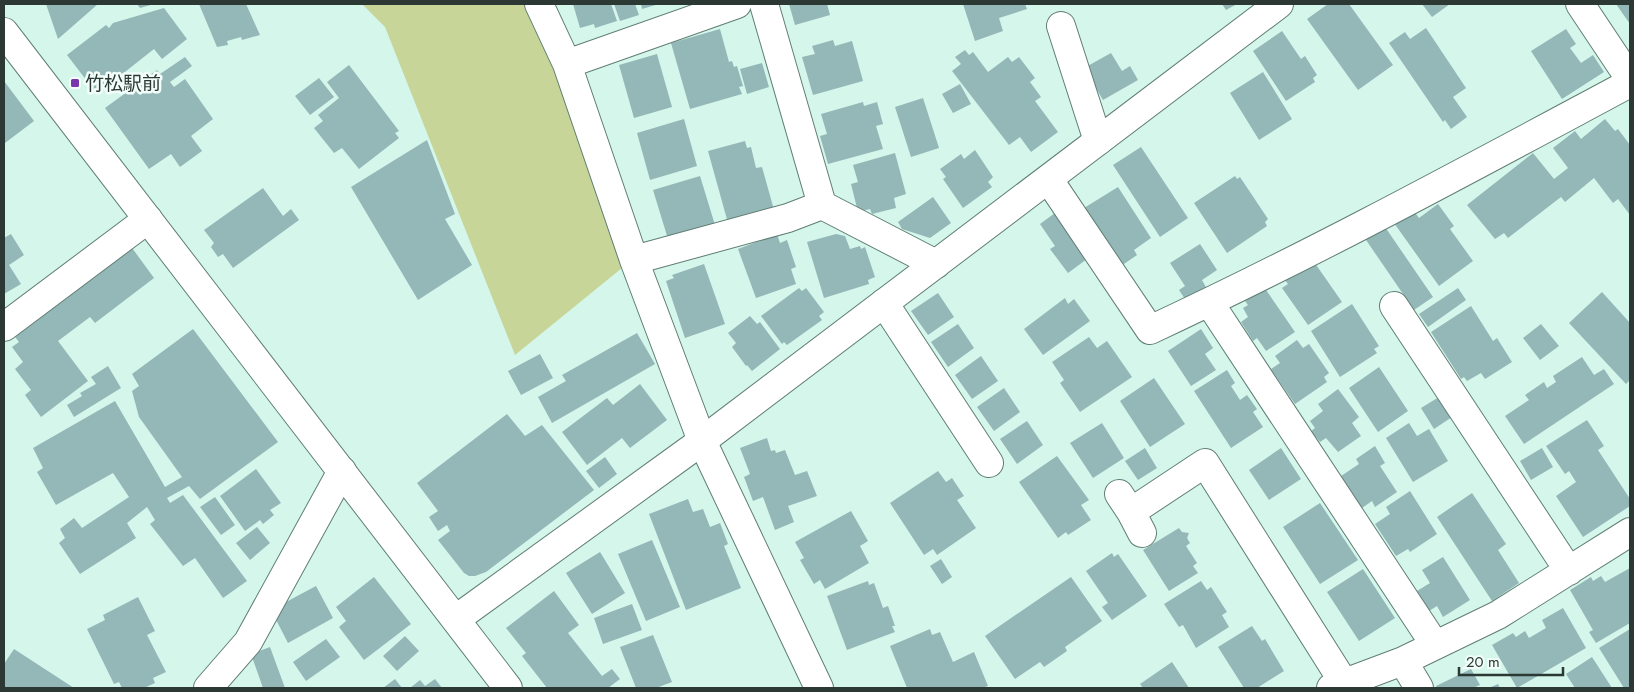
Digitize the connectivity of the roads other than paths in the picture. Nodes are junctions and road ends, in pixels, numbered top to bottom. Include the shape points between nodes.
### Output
1 (539, 4) edge
2 (737, 4) edge
3 (764, 4) edge
4 (1280, 4) edge
5 (1580, 4) edge
6 (1060, 26) dead end
7 (4, 32) edge
8 (567, 64) junction
9 (1628, 73) edge
10 (1098, 141) junction
11 (1048, 180) junction
12 (822, 205) junction
13 (148, 219) junction
14 (634, 260) junction
15 (936, 264) junction
16 (1209, 302) junction
17 (884, 303) junction
18 (1394, 306) dead end
19 (4, 327) edge
20 (702, 441) junction
21 (989, 463) dead end
22 (342, 471) junction
23 (1131, 513) dead end
24 (1630, 532) edge
25 (1569, 571) junction
26 (456, 619) junction
27 (1435, 645) junction
28 (1403, 661) junction
29 (1338, 686) edge
30 (208, 688) edge
31 (508, 688) edge
32 (819, 688) edge
33 (1419, 688) edge

1 - 8 street
2 - 8 street
3 - 12 street
4 - 10 street
5 - 9 street
6 - 10 street
7 - 13 street
8 - 14 street
9 - 16 street via 1428,191
10 - 11 street
11 - 15 street
11 - 16 street via 1150,330
12 - 14 street via 788,218
12 - 15 street
13 - 19 street
13 - 22 street
14 - 20 street
15 - 17 street
16 - 27 street
17 - 20 street
17 - 21 street
18 - 25 street
20 - 26 street
20 - 32 street
22 - 26 street
22 - 30 street via 248,642
23 - 29 street via 1204,463
24 - 25 street
25 - 27 street via 1498,615
26 - 31 street
27 - 28 street
28 - 29 street
28 - 33 street

